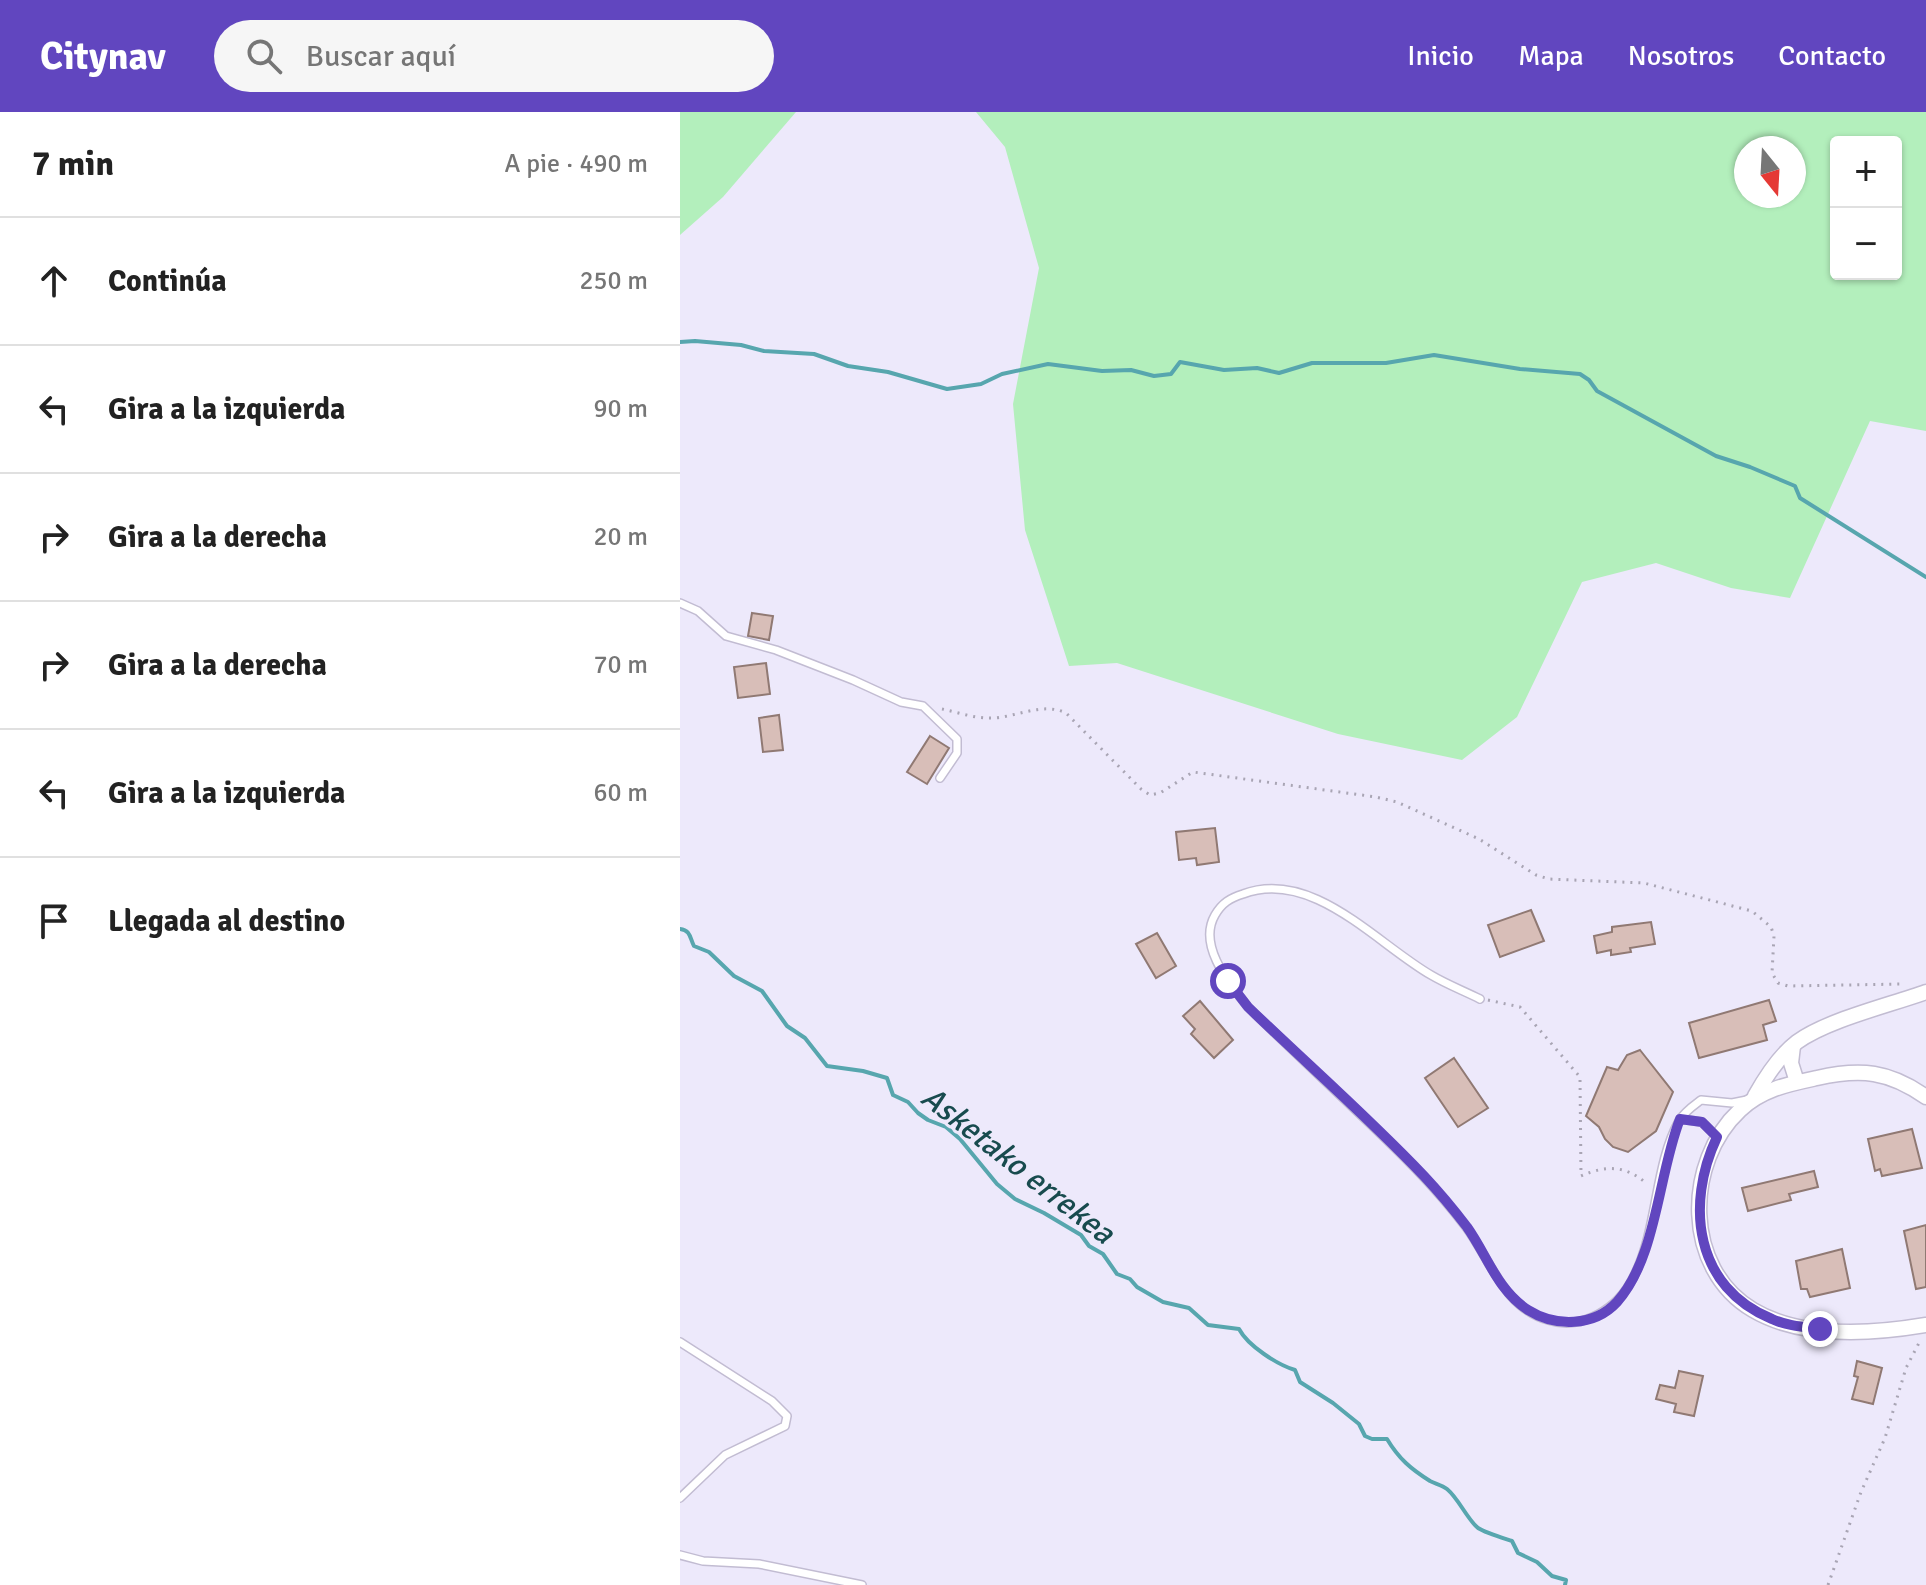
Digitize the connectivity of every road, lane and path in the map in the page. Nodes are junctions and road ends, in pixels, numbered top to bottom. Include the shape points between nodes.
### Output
1 (680, 603) edge
2 (923, 706) junction
3 (940, 778) dead end
4 (1922, 989) edge
5 (1480, 999) joint
6 (1793, 1045) junction
7 (1797, 1082) junction
8 (1926, 1097) edge
9 (1754, 1099) junction
10 (1680, 1119) junction
11 (1717, 1137) junction
12 (1657, 1198) junction
13 (1924, 1331) edge
14 (680, 1342) edge
15 (680, 1498) edge
16 (680, 1555) edge
17 (862, 1585) edge
18 (1828, 1585) edge

1 - 2 lane via 726,636
2 - 3 lane via 957,739 957,753
2 - 4 path via 986,719 1058,709 1150,795 1193,772 1397,802 1479,839 1549,879 1644,883 1752,911 1771,927 1772,973 1778,983 1885,983
4 - 6 street
5 - 12 path via 1520,1007 1580,1077 1581,1176 1599,1168 1630,1171
5 - 12 lane via 1430,975 1339,910 1308,896 1252,890 1228,899 1209,933 1216,959 1248,1007 1424,1176 1467,1228 1507,1292 1527,1309 1548,1320 1573,1323 1615,1304 1646,1250
6 - 7 street
6 - 9 street
7 - 8 street via 1864,1071 1893,1078
7 - 9 street
9 - 10 lane via 1701,1100
9 - 11 street
10 - 11 lane via 1702,1122
10 - 12 lane
11 - 13 street via 1702,1176 1699,1225 1718,1274 1741,1301 1774,1320 1820,1329
13 - 18 path
14 - 15 lane via 763,1394 787,1416 785,1426 725,1455
16 - 17 lane

